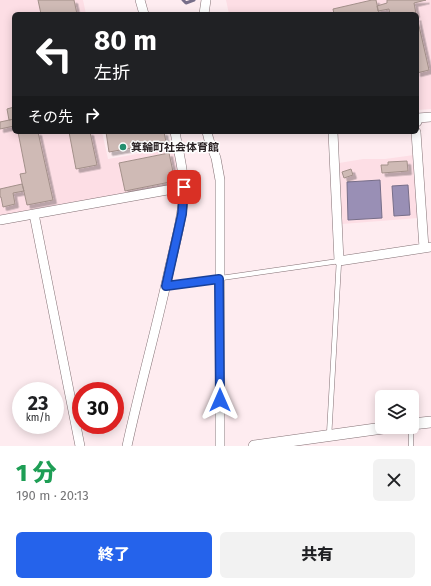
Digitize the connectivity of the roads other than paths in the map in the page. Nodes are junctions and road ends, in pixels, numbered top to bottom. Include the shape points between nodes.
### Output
1 (140, 0) edge
2 (206, 0) edge
3 (143, 12) edge
4 (204, 12) edge
5 (431, 117) edge
6 (419, 118) edge
7 (175, 134) edge
8 (208, 134) edge
9 (333, 134) edge
10 (416, 134) edge
11 (184, 187) junction
12 (34, 214) junction
13 (0, 220) edge
14 (427, 248) edge
15 (339, 261) junction
16 (219, 279) junction
17 (166, 286) junction
18 (431, 422) edge
19 (419, 423) edge
20 (375, 429) edge
21 (411, 434) edge
22 (329, 436) junction
23 (80, 446) edge
24 (127, 446) edge
25 (220, 446) edge
26 (254, 446) edge
27 (411, 446) edge

1 - 3 street
2 - 4 street
5 - 6 street
7 - 11 street
8 - 16 street via 220,180
9 - 15 street
10 - 14 street
11 - 12 street
11 - 17 street via 182,214
12 - 13 street
12 - 23 street
14 - 15 street
15 - 16 lane
15 - 22 lane
16 - 17 lane
16 - 25 street
17 - 24 street
18 - 19 street
20 - 22 street
21 - 27 lane
22 - 26 street

